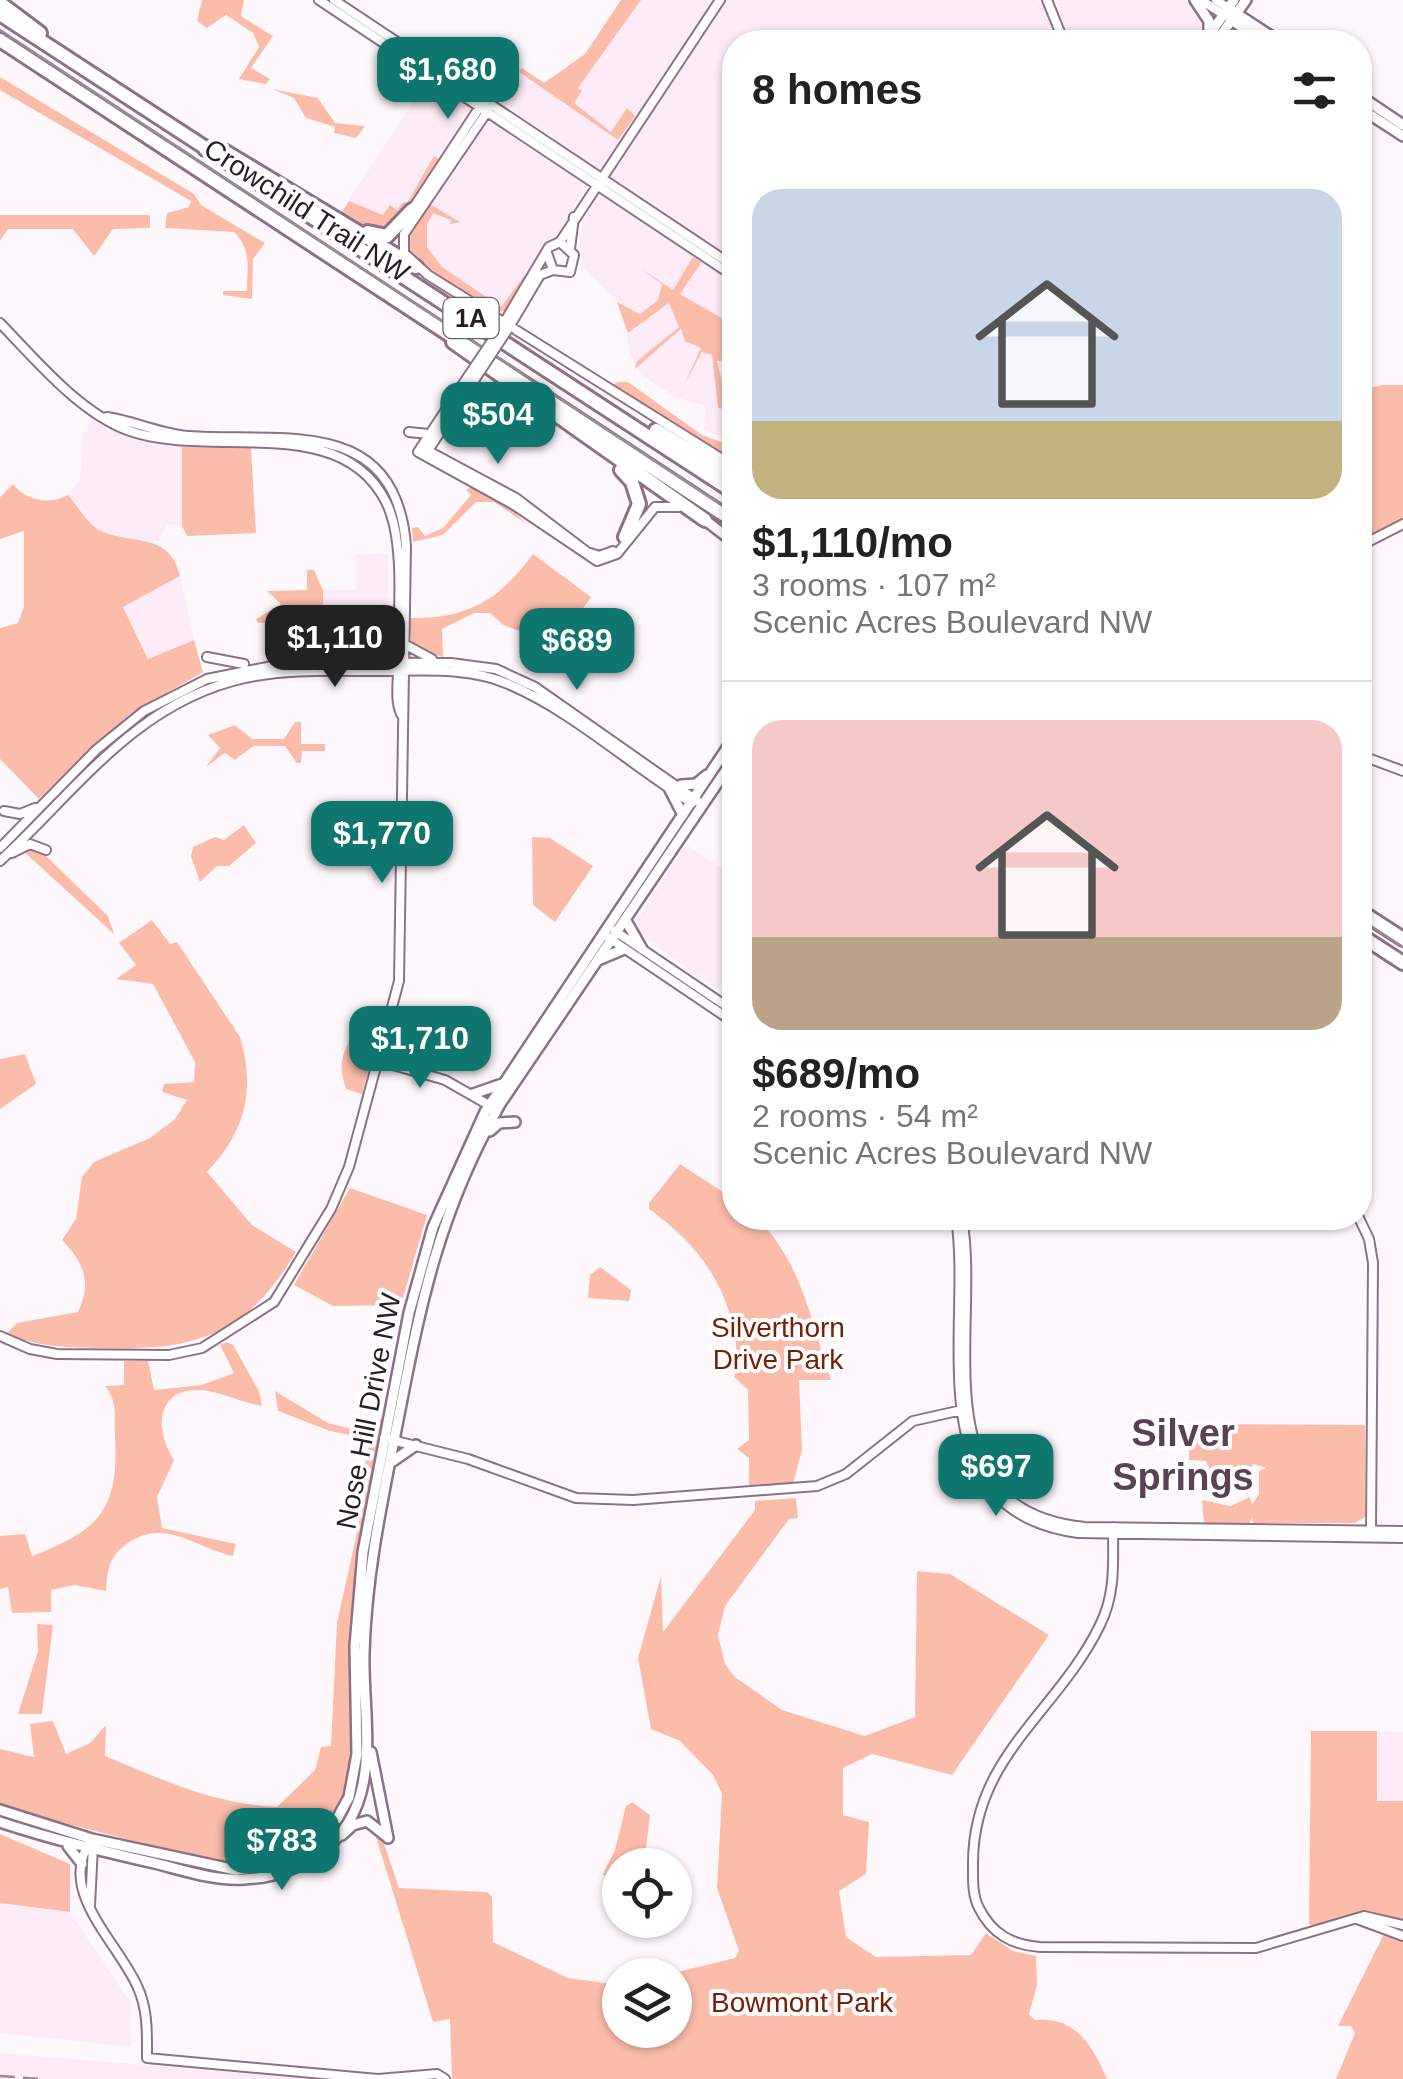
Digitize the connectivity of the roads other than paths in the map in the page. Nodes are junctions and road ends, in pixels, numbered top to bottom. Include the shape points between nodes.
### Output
1 (319, 0) edge
2 (334, 0) edge
3 (720, 0) edge
4 (1046, 0) edge
5 (1198, 0) edge
6 (1216, 0) edge
7 (0, 3) edge
8 (1235, 9) edge
9 (0, 14) edge
10 (1244, 29) edge
11 (1059, 30) edge
12 (1210, 30) edge
13 (1220, 30) edge
14 (1263, 30) edge
15 (0, 40) edge
16 (67, 60) junction
17 (1372, 104) edge
18 (484, 107) junction
19 (1372, 116) edge
20 (1403, 125) edge
21 (1403, 136) edge
22 (203, 148) junction
23 (599, 182) junction
24 (290, 190) junction
25 (414, 211) junction
26 (574, 216) junction
27 (560, 242) junction
28 (570, 249) junction
29 (547, 253) junction
30 (722, 259) edge
31 (416, 267) junction
32 (722, 267) edge
33 (553, 270) junction
34 (520, 311) junction
35 (0, 322) edge
36 (439, 325) junction
37 (506, 327) junction
38 (540, 346) junction
39 (600, 403) junction
40 (107, 417) junction
41 (409, 432) dead end
42 (435, 434) junction
43 (582, 436) junction
44 (422, 452) junction
45 (722, 459) edge
46 (449, 464) junction
47 (722, 470) edge
48 (722, 484) edge
49 (722, 513) edge
50 (705, 520) junction
51 (1403, 524) edge
52 (722, 533) edge
53 (625, 536) joint
54 (1372, 540) edge
55 (406, 646) junction
56 (207, 656) dead end
57 (451, 663) junction
58 (259, 666) junction
59 (402, 667) junction
60 (365, 671) junction
61 (398, 687) junction
62 (401, 714) junction
63 (722, 756) edge
64 (1372, 759) edge
65 (715, 766) junction
66 (1403, 771) edge
67 (722, 772) edge
68 (675, 787) junction
69 (697, 801) junction
70 (44, 803) junction
71 (4, 811) dead end
72 (683, 816) junction
73 (46, 850) dead end
74 (1, 856) edge
75 (625, 919) junction
76 (1372, 919) edge
77 (609, 933) junction
78 (1403, 939) edge
79 (1372, 943) edge
80 (642, 949) junction
81 (624, 950) junction
82 (596, 962) junction
83 (1403, 963) edge
84 (680, 980) junction
85 (722, 1012) edge
86 (380, 1061) junction
87 (508, 1080) junction
88 (472, 1094) junction
89 (493, 1107) junction
90 (514, 1122) dead end
91 (478, 1145) junction
92 (959, 1230) edge
93 (1365, 1230) edge
94 (0, 1336) edge
95 (963, 1410) junction
96 (397, 1423) junction
97 (389, 1439) junction
98 (416, 1445) junction
99 (389, 1464) junction
100 (1113, 1530) junction
101 (1371, 1531) junction
102 (1403, 1534) edge
103 (369, 1742) junction
104 (0, 1810) edge
105 (0, 1822) edge
106 (62, 1841) junction
107 (91, 1845) junction
108 (329, 1846) junction
109 (82, 1864) junction
110 (90, 1906) junction
111 (1357, 1918) junction
112 (1403, 1926) edge
113 (1403, 1936) edge
114 (147, 2044) junction
115 (172, 2061) junction
116 (444, 2077) edge

1 - 18 street
2 - 18 street
3 - 23 street
4 - 11 street
5 - 8 street
5 - 12 main road
6 - 8 street
7 - 16 highway
8 - 10 main road
8 - 13 main road
8 - 14 main road
9 - 16 highway, Crowchild Trail NW / 1A
15 - 36 highway, Crowchild Trail NW / 1A
16 - 22 highway, Crowchild Trail NW / 1A
17 - 20 main road
18 - 23 street
18 - 25 street
19 - 21 main road
22 - 24 highway via 224,151
22 - 39 highway, Crowchild Trail NW / 1A
23 - 26 street
23 - 30 street
23 - 32 street
24 - 25 highway via 380,237 394,233
24 - 31 highway
25 - 31 street via 401,242
26 - 27 street
26 - 28 street
27 - 28 street
27 - 29 street
28 - 33 street via 572,271
29 - 33 street
29 - 37 street
31 - 37 street
33 - 34 street via 540,275
34 - 37 street
34 - 38 street via 522,330
35 - 40 street via 70,392
36 - 43 highway via 457,346
36 - 49 highway, Crowchild Trail NW / 1A
37 - 38 street
37 - 42 street, bridge
38 - 45 street
39 - 47 highway via 614,403
39 - 48 highway, Crowchild Trail NW / 1A
40 - 55 street via 187,436 313,438 364,460 390,491 403,526
40 - 59 street via 132,432 174,442 315,447 364,473 394,527
41 - 42 street
42 - 44 street
42 - 46 street
43 - 50 highway
43 - 53 highway via 632,482 638,513
44 - 46 street
44 - 50 street via 593,560 616,554 664,504
46 - 53 street via 519,500 591,554 608,554
50 - 52 main road
51 - 54 street
55 - 57 street
55 - 59 street
56 - 58 street
57 - 59 street
57 - 68 street via 521,679
58 - 59 street
58 - 70 street via 193,684 144,710
59 - 60 street
59 - 61 street
59 - 62 street
59 - 68 street via 504,682
60 - 61 street
60 - 74 street via 263,675 172,705 113,747
61 - 62 street
62 - 86 street via 400,973
63 - 65 main road, Nose Hill Drive NW
64 - 66 street
65 - 68 main road via 696,784
65 - 69 main road, Nose Hill Drive NW
67 - 69 main road, Nose Hill Drive NW
68 - 69 street
68 - 72 main road
69 - 72 main road, Nose Hill Drive NW
69 - 75 main road, Nose Hill Drive NW
70 - 71 street via 23,814
70 - 74 street
72 - 77 main road, Nose Hill Drive NW
73 - 74 street via 28,844
75 - 77 main road, Nose Hill Drive NW
75 - 80 main road
76 - 78 highway
77 - 80 street
77 - 81 street
77 - 82 main road, Nose Hill Drive NW
77 - 87 main road, Nose Hill Drive NW
79 - 83 highway
80 - 84 street
81 - 82 main road
81 - 84 street
82 - 89 main road, Nose Hill Drive NW
84 - 85 street
86 - 88 street
86 - 94 street via 343,1184 282,1292 260,1314 202,1348 169,1355 49,1353
87 - 88 main road
87 - 89 main road, Nose Hill Drive NW
88 - 89 street
89 - 91 main road, Nose Hill Drive NW
89 - 97 main road, Nose Hill Drive NW via 460,1158 433,1227
90 - 91 main road via 496,1125
91 - 96 main road, Nose Hill Drive NW via 440,1232
92 - 95 street
93 - 101 street via 1373,1263
95 - 98 street via 913,1421 826,1484 776,1492 592,1501
95 - 100 street via 974,1463 1004,1501 1050,1527
96 - 97 main road, Nose Hill Drive NW
96 - 98 main road
97 - 98 street
97 - 99 main road, Nose Hill Drive NW
97 - 107 main road, Nose Hill Drive NW via 356,1620 356,1771 336,1819 298,1855 251,1869
98 - 99 main road
99 - 103 main road, Nose Hill Drive NW via 366,1611
100 - 101 street
100 - 111 street via 1112,1590 1102,1622 982,1798 973,1879 988,1923 1024,1946 1256,1948
101 - 102 street
103 - 108 main road, Nose Hill Drive NW via 360,1794
103 - 108 main road via 388,1838 363,1821
104 - 107 main road, Nose Hill Drive NW
105 - 106 main road, Nose Hill Drive NW
106 - 107 main road, Nose Hill Drive NW
106 - 109 main road
107 - 108 main road, Nose Hill Drive NW via 239,1880 299,1866
107 - 109 street
107 - 110 street
109 - 110 street
110 - 114 street via 140,1992
111 - 112 street via 1381,1916
111 - 113 street
114 - 115 street
114 - 115 street via 147,2058
115 - 116 street

